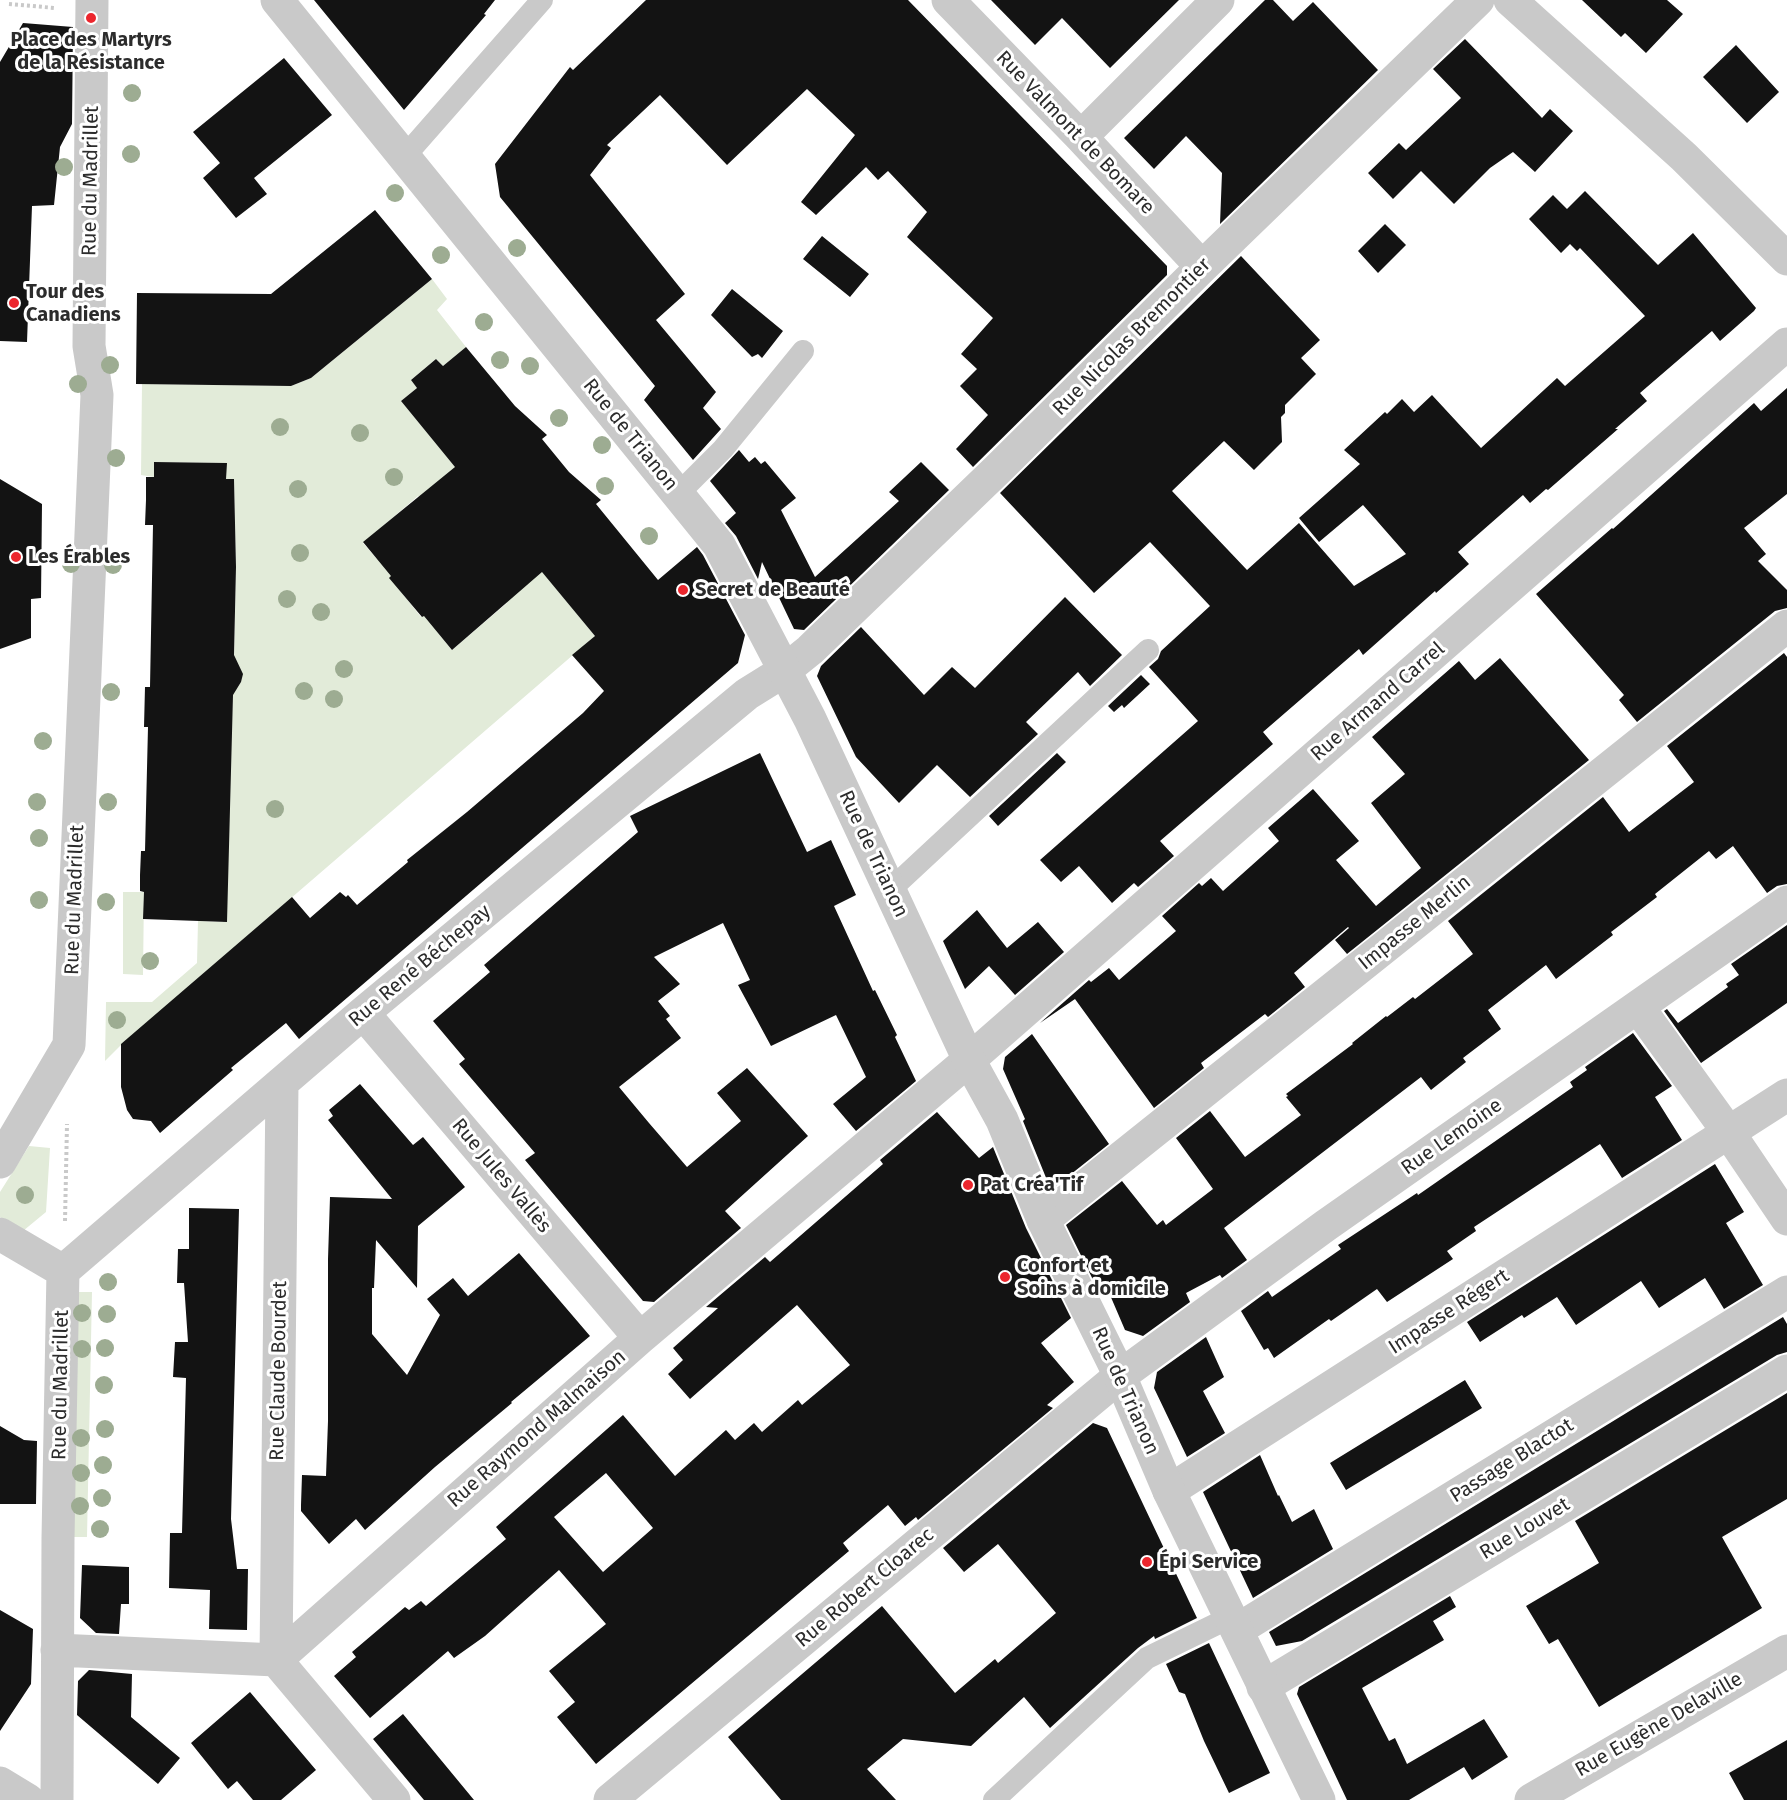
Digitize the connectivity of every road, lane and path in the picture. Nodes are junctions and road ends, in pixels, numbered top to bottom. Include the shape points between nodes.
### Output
1 (92, 0) edge
2 (277, 0) edge
3 (542, 0) edge
4 (948, 0) edge
5 (1218, 0) edge
6 (1478, 0) edge
7 (1510, 0) edge
8 (9, 4) dead end
9 (56, 8) dead end
10 (1081, 137) junction
11 (405, 156) junction
12 (1787, 259) edge
13 (1202, 267) junction
14 (1787, 344) edge
15 (802, 351) dead end
16 (678, 494) junction
17 (1787, 626) edge
18 (1148, 651) dead end
19 (784, 671) junction
20 (890, 890) junction
21 (1787, 902) edge
22 (1638, 1008) junction
23 (363, 1013) junction
24 (969, 1060) junction
25 (282, 1083) junction
26 (1787, 1095) edge
27 (67, 1113) dead end
28 (1729, 1133) junction
29 (0, 1162) edge
30 (1787, 1219) edge
31 (1043, 1220) junction
32 (0, 1234) edge
33 (63, 1271) junction
34 (1787, 1292) edge
35 (640, 1338) junction
36 (1787, 1371) edge
37 (1120, 1376) junction
38 (1169, 1491) junction
39 (1234, 1623) junction
40 (57, 1650) junction
41 (1787, 1651) edge
42 (276, 1659) junction
43 (1263, 1687) junction
44 (0, 1783) edge
45 (28, 1800) edge
46 (57, 1800) edge
47 (394, 1800) edge
48 (610, 1800) edge
49 (994, 1800) edge
50 (1319, 1800) edge
51 (1531, 1800) edge

1 - 29 street, Rue du Madrillet via 89,346 97,395 69,1045
2 - 11 street, Rue de Trianon
3 - 11 lane
4 - 10 street, Rue Valmont de Bomare
5 - 10 street
6 - 13 street, Rue Nicolas Bremontier
7 - 12 street via 1684,158
8 - 9 path
10 - 13 street, Rue Valmont de Bomare
11 - 16 street, Rue de Trianon
13 - 19 street, Rue Nicolas Bremontier via 998,469
14 - 24 street, Rue Armand Carrel
15 - 16 lane via 723,449
16 - 19 street, Rue de Trianon via 719,545
17 - 31 street, Impasse Merlin
18 - 20 lane
19 - 20 street, Rue de Trianon
19 - 23 street, Rue René Béchepay via 747,694
20 - 24 street, Rue de Trianon
21 - 22 street, Rue Lemoine
22 - 28 street
22 - 37 street, Rue Lemoine via 1325,1226
23 - 25 street, Rue René Béchepay
23 - 35 street, Rue Jules Vallès
24 - 31 street, Rue de Trianon via 1002,1120
24 - 35 street, Rue Raymond Malmaison
25 - 33 street, Rue René Béchepay
25 - 42 street, Rue Claude Bourdet
26 - 28 street, Impasse Régert
27 - 33 path
28 - 30 street
28 - 38 street, Impasse Régert
31 - 37 street, Rue de Trianon
32 - 33 street
33 - 40 street, Rue du Madrillet
34 - 39 street, Passage Blactot
35 - 42 street, Rue Raymond Malmaison
36 - 43 street, Rue Louvet
37 - 38 street, Rue de Trianon
37 - 48 street, Rue Robert Cloarec
38 - 39 street, Rue de Trianon
39 - 43 street, Rue de Trianon
39 - 49 lane via 1147,1658
40 - 42 street
40 - 46 street, Rue du Madrillet
41 - 51 street, Rue Eugène Delaville
42 - 47 street
43 - 50 street, Rue de Trianon
44 - 45 street

